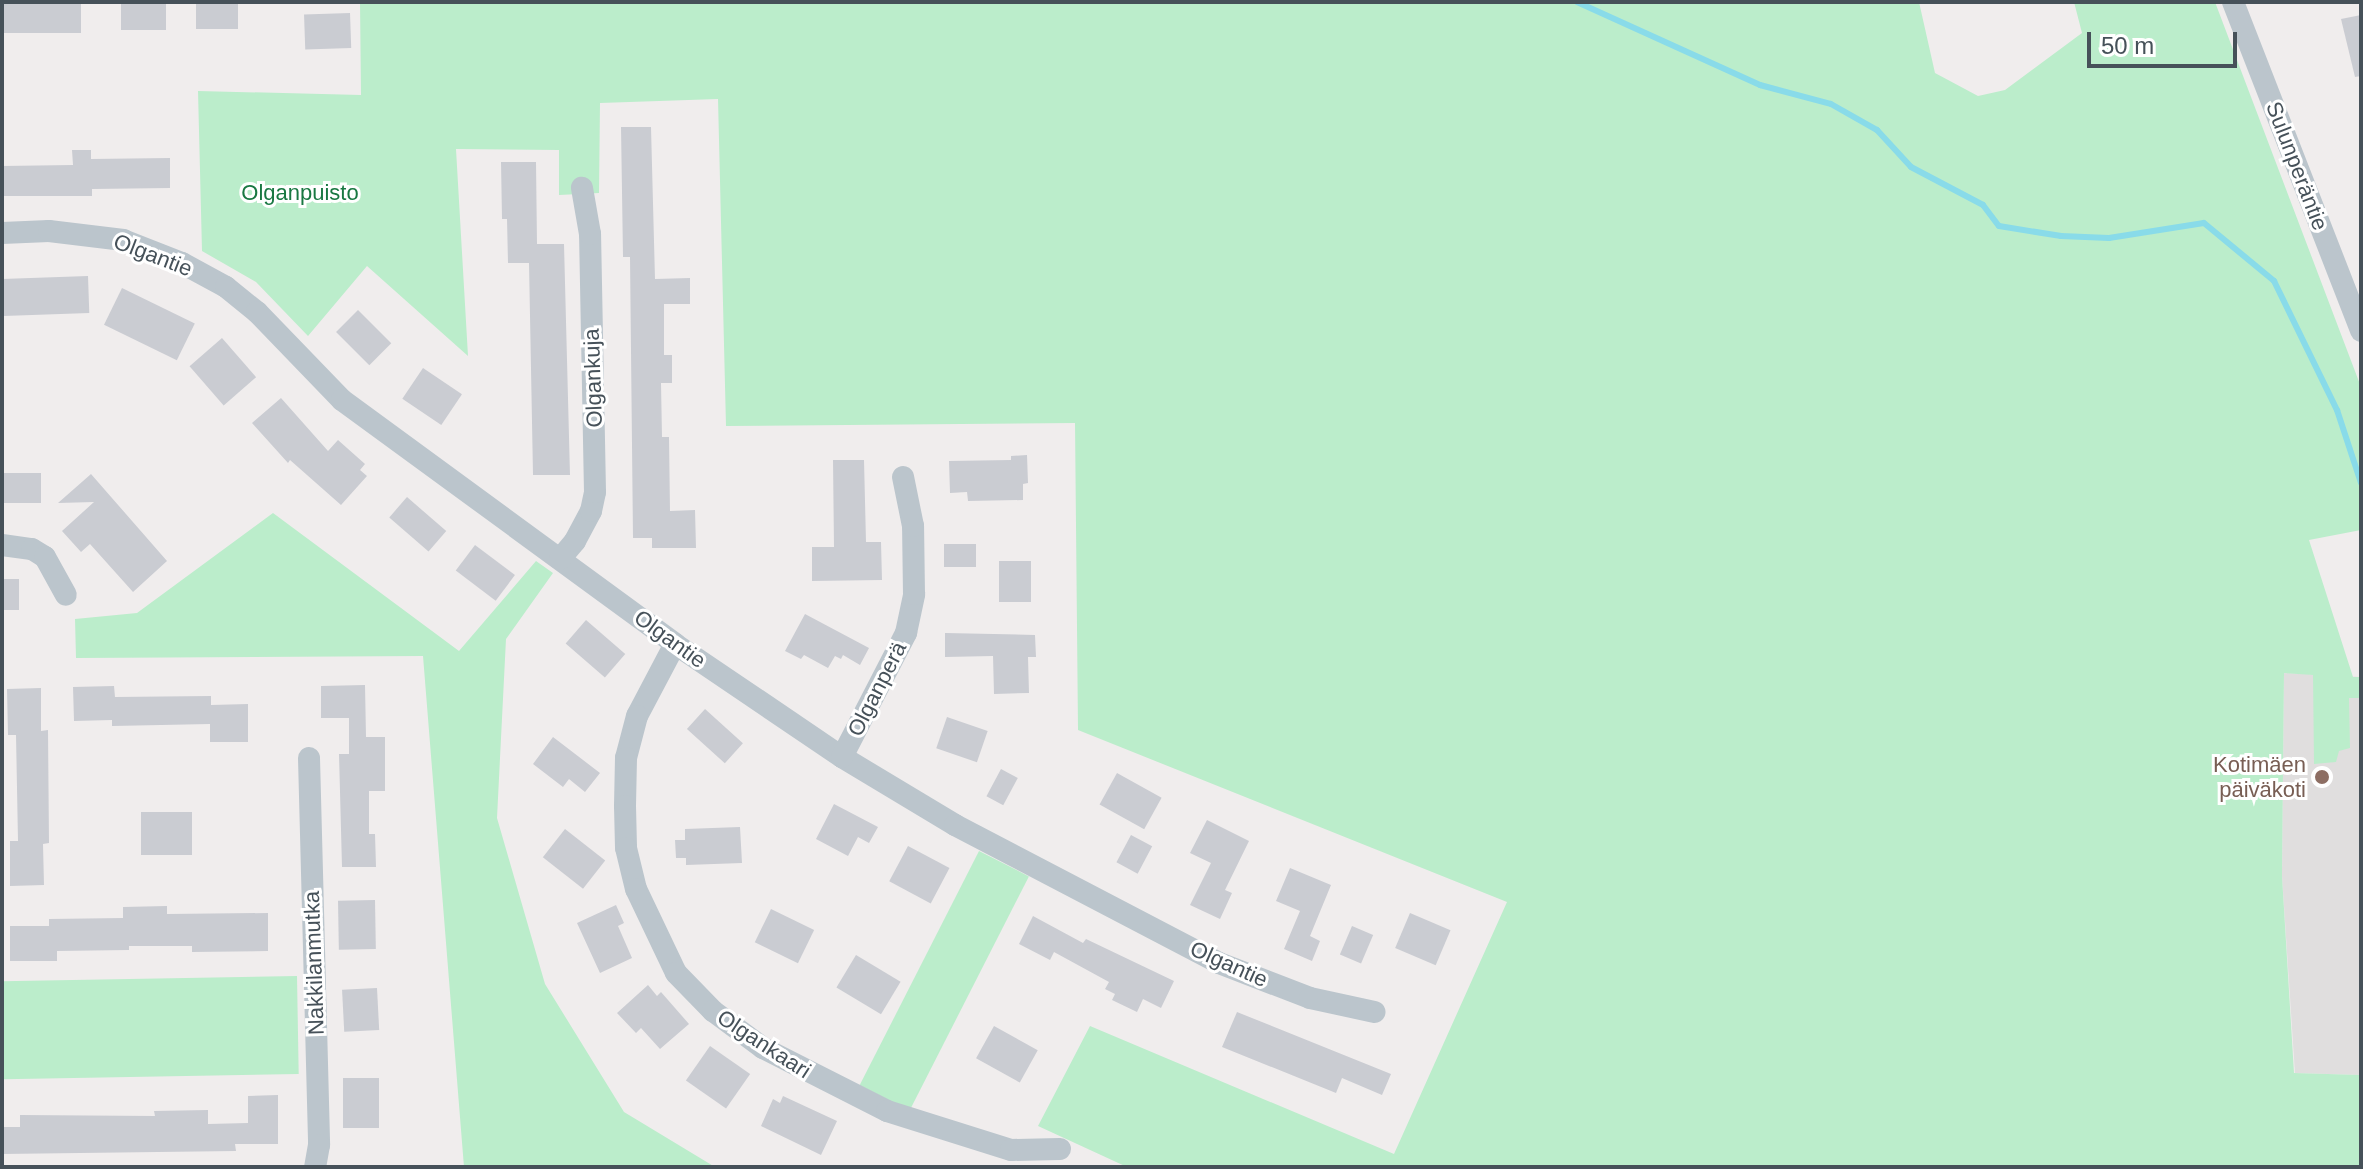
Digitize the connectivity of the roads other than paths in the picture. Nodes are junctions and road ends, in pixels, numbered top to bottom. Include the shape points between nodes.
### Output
1 (2233, 2) edge
2 (582, 188) dead end
3 (2, 233) edge
4 (2361, 331) edge
5 (903, 477) dead end
6 (2, 545) edge
7 (560, 559) junction
8 (66, 595) dead end
9 (675, 644) junction
10 (842, 757) junction
11 (309, 758) dead end
12 (1375, 1012) dead end
13 (1060, 1149) dead end
14 (315, 1167) edge

1 - 4 street, Sulunperäntie
2 - 7 street, Olgankuja via 590,234 595,492 585,521
3 - 7 street, Olgantie via 60,231 123,240 226,287 342,400
5 - 10 street, Olganperä via 913,526 914,594 906,633
6 - 8 street via 32,549 45,557
7 - 9 street, Olgantie
9 - 10 street, Olgantie
9 - 13 street, Olgankaari via 637,716 626,758 625,806 626,848 636,889 676,973 713,1011 763,1048 887,1111 1011,1150
10 - 12 street, Olgantie via 955,825 1219,963 1310,998
11 - 14 street, Nakkilanmutka via 319,1145

